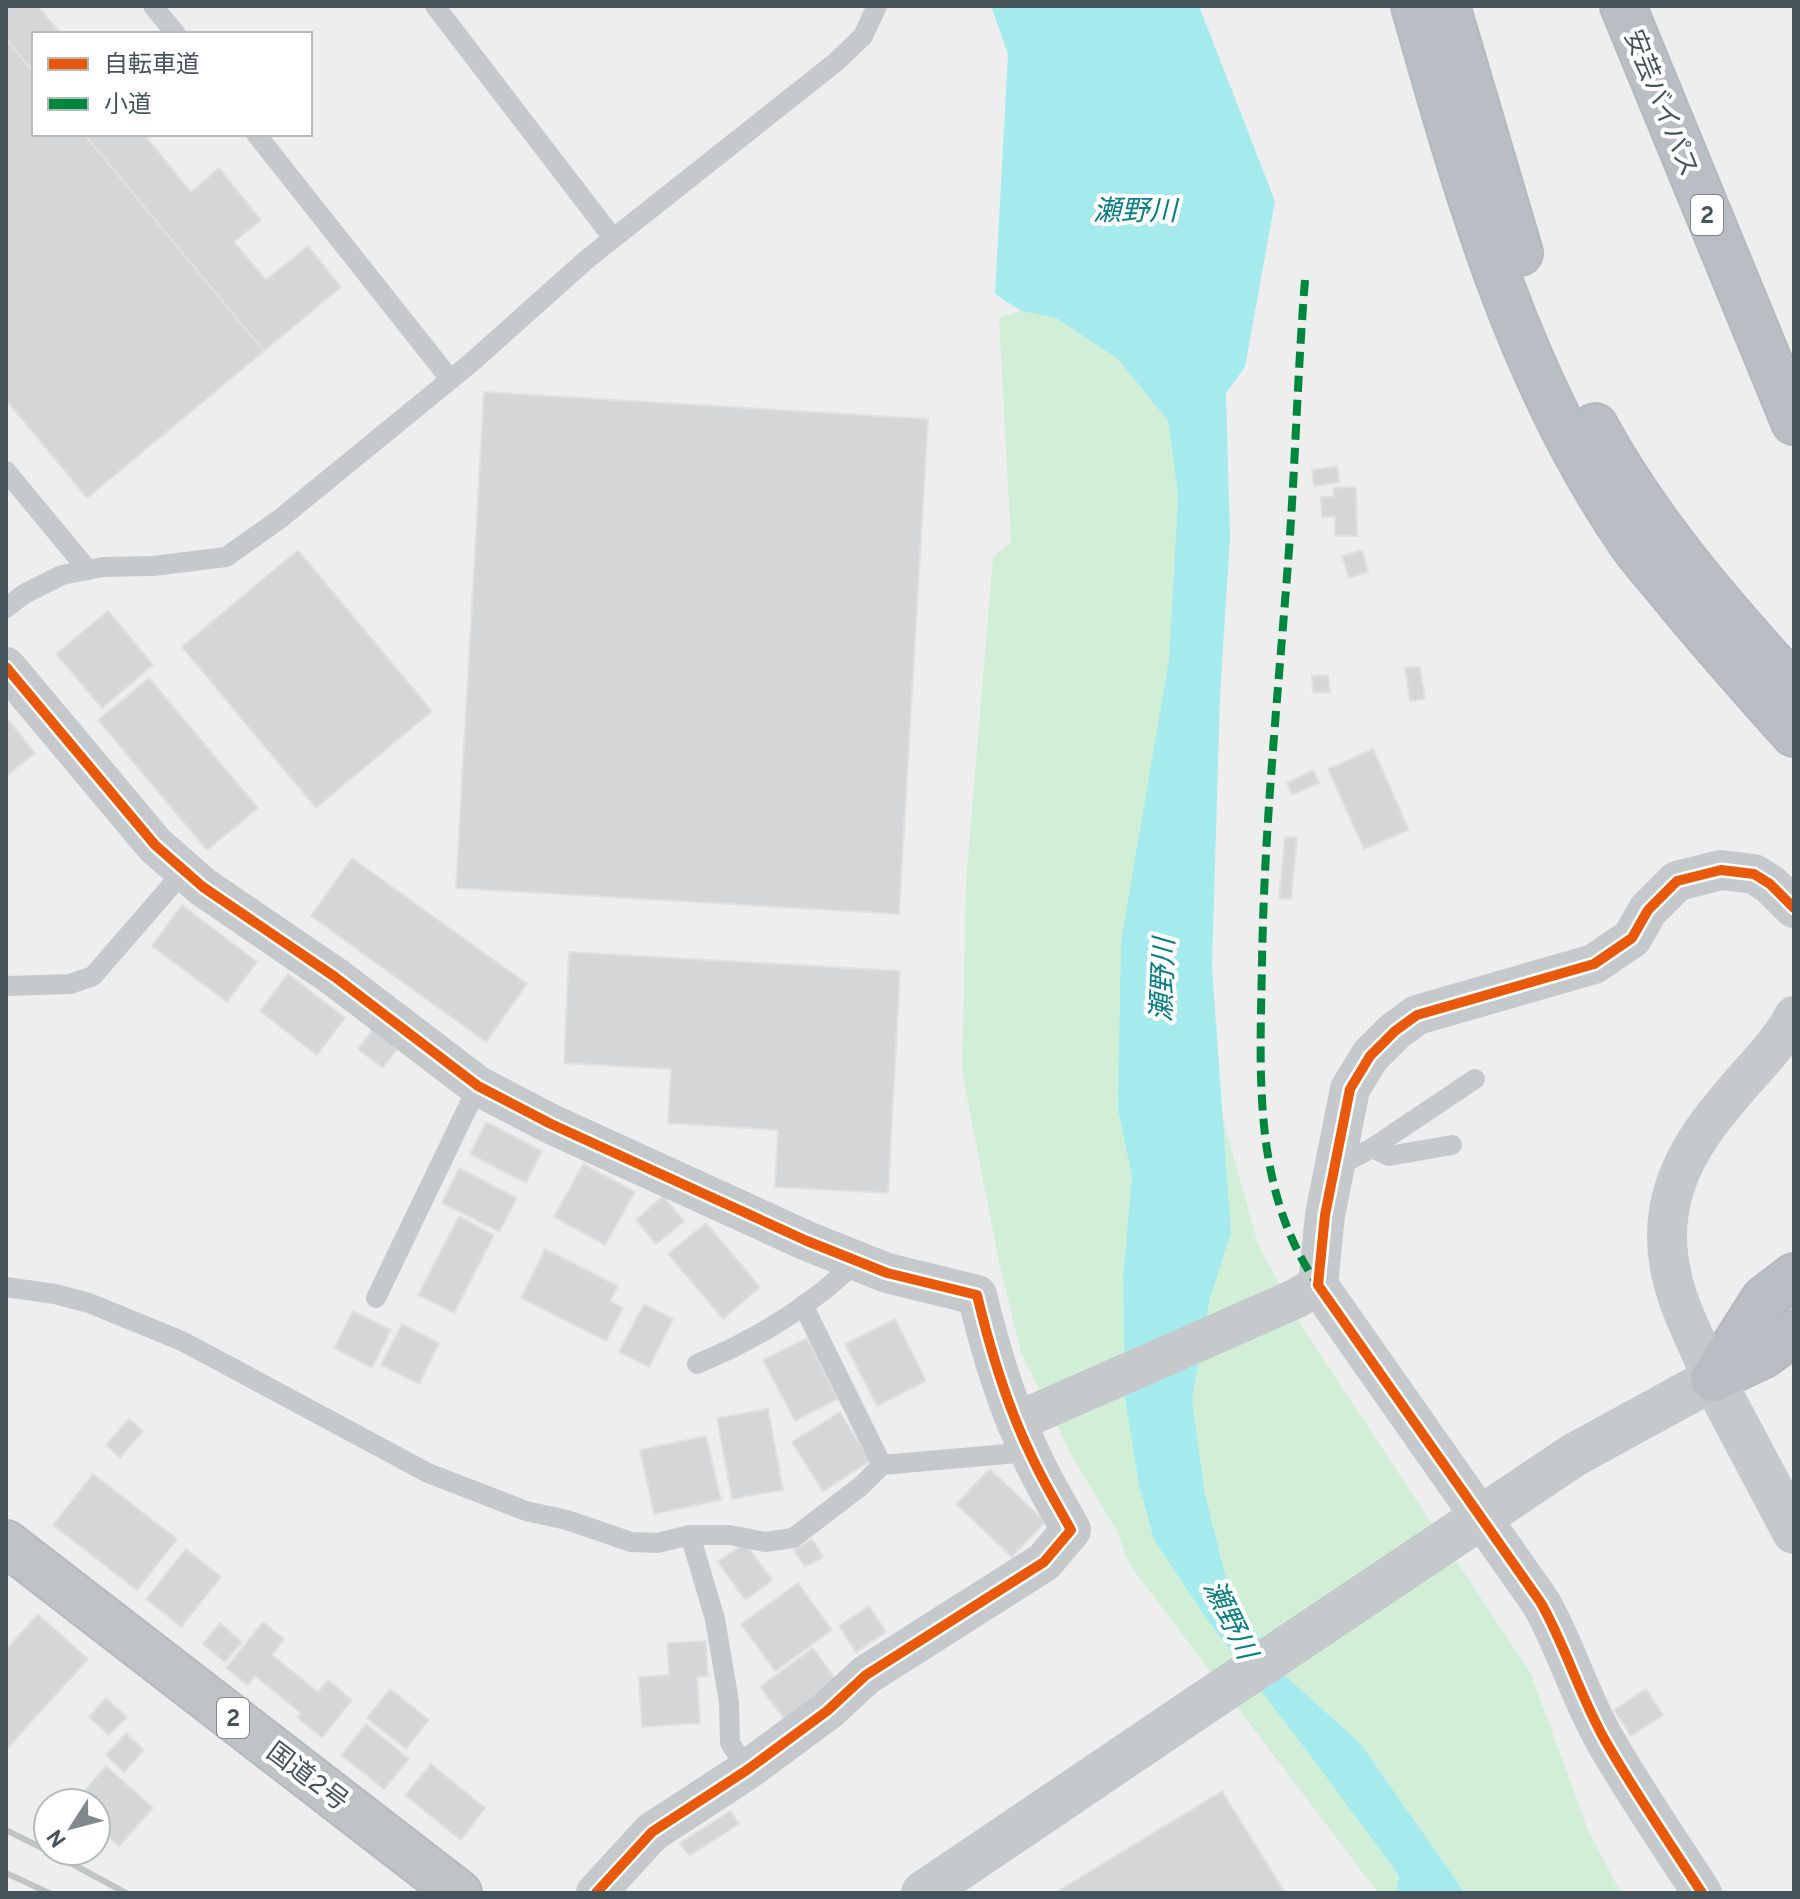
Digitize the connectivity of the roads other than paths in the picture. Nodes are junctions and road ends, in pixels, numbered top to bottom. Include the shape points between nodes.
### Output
1 (153, 6) edge
2 (435, 6) edge
3 (877, 6) edge
4 (1414, 6) edge
5 (1447, 6) edge
6 (1623, 6) edge
7 (174, 32) edge
8 (258, 136) edge
9 (613, 238) junction
10 (450, 379) junction
11 (1794, 422) edge
12 (6, 471) edge
13 (88, 570) junction
14 (6, 608) edge
15 (6, 667) edge
16 (1794, 687) edge
17 (1794, 734) edge
18 (184, 871) junction
19 (1786, 884) edge
20 (6, 986) edge
21 (1794, 1016) edge
22 (1475, 1079) dead end
23 (478, 1086) junction
24 (1452, 1145) dead end
25 (1372, 1148) junction
26 (1335, 1168) junction
27 (857, 1261) junction
28 (1794, 1276) edge
29 (6, 1287) edge
30 (1308, 1292) junction
31 (376, 1298) dead end
32 (803, 1305) junction
33 (1794, 1333) edge
34 (697, 1364) dead end
35 (1713, 1379) junction
36 (1025, 1431) junction
37 (882, 1465) junction
38 (1794, 1532) edge
39 (690, 1535) junction
40 (6, 1543) edge
41 (747, 1770) junction
42 (459, 1893) edge
43 (596, 1893) edge
44 (923, 1893) edge
45 (1702, 1893) edge

1 - 7 lane
2 - 9 lane
3 - 9 lane via 863,36 836,62
4 - 17 highway via 1492,263 1531,363 1577,452 1633,545
5 - 16 highway via 1519,252 1556,351 1602,437 1658,522 1730,616
6 - 11 highway, 安芸バイパス / 2
8 - 10 lane
9 - 10 lane
10 - 13 lane via 226,557
12 - 13 lane
13 - 14 lane via 62,575
15 - 18 street via 155,845
18 - 20 lane via 93,976 70,984
18 - 23 street
19 - 26 street via 1721,870 1677,881 1648,910 1632,938 1594,964 1417,1015 1370,1056 1350,1089
21 - 35 street via 1701,1131 1678,1172 1666,1215 1676,1293
22 - 25 lane
23 - 27 street via 593,1144
23 - 31 lane
24 - 25 lane via 1389,1156
25 - 26 lane
26 - 30 street
27 - 32 lane
27 - 36 street via 977,1295 989,1344
28 - 35 highway via 1764,1299
29 - 39 lane via 89,1303 182,1341 428,1473 501,1502 631,1542 657,1543
30 - 36 street
30 - 45 street via 1541,1603 1606,1743
32 - 34 lane
32 - 37 lane
33 - 35 highway via 1764,1355
35 - 38 street
35 - 44 street, bridge via 1574,1455
36 - 37 lane
36 - 41 street via 1071,1530 1044,1562 866,1675
37 - 39 lane via 793,1538 765,1542
39 - 41 lane via 715,1619 730,1743
40 - 42 highway, 国道2号 / 2
41 - 43 street via 652,1832

